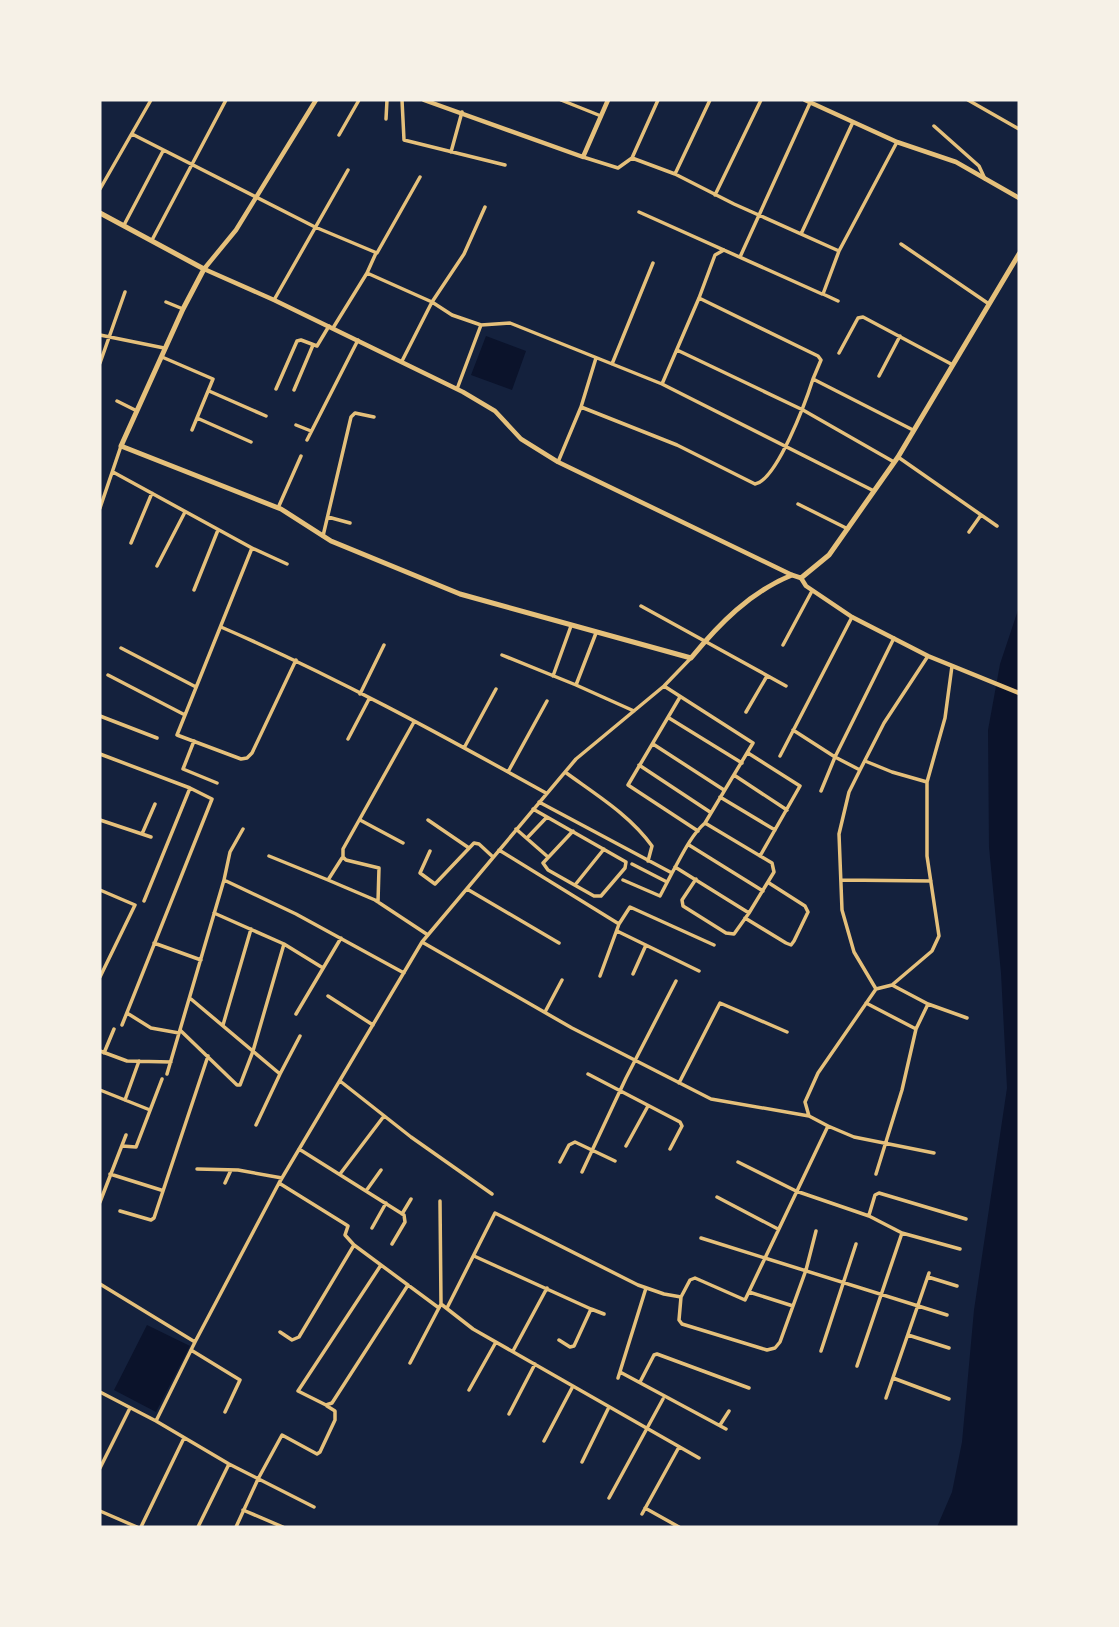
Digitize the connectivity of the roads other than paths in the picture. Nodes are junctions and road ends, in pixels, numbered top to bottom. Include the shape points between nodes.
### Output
1 (151, 100) edge
2 (226, 100) edge
3 (316, 100) edge
4 (359, 100) edge
5 (387, 100) edge
6 (402, 100) edge
7 (424, 100) edge
8 (561, 100) edge
9 (608, 100) edge
10 (658, 100) edge
11 (710, 100) edge
12 (761, 100) edge
13 (968, 100) edge
14 (808, 101) edge
15 (462, 112) junction
16 (601, 116) junction
17 (386, 118) dead end
18 (853, 122) junction
19 (934, 126) dead end
20 (1019, 129) edge
21 (132, 134) junction
22 (339, 135) dead end
23 (897, 142) junction
24 (163, 151) junction
25 (451, 152) junction
26 (583, 157) junction
27 (632, 158) junction
28 (505, 165) dead end
29 (191, 166) junction
30 (348, 170) dead end
31 (675, 174) junction
32 (420, 177) dead end
33 (985, 179) junction
34 (100, 189) edge
35 (715, 195) junction
36 (256, 196) junction
37 (1019, 198) edge
38 (485, 207) dead end
39 (639, 212) dead end
40 (100, 213) edge
41 (759, 216) junction
42 (124, 225) junction
43 (315, 227) junction
44 (801, 234) junction
45 (152, 240) junction
46 (901, 244) dead end
47 (724, 250) junction
48 (839, 251) junction
49 (377, 253) junction
50 (1019, 254) edge
51 (740, 257) junction
52 (653, 263) dead end
53 (204, 270) junction
54 (367, 273) junction
55 (125, 292) dead end
56 (823, 294) junction
57 (699, 298) junction
58 (274, 300) junction
59 (838, 301) dead end
60 (166, 302) dead end
61 (432, 302) junction
62 (989, 304) junction
63 (183, 309) junction
64 (481, 325) junction
65 (331, 327) junction
66 (100, 335) edge
67 (900, 336) junction
68 (111, 338) junction
69 (358, 340) junction
70 (313, 345) junction
71 (166, 349) junction
72 (677, 350) junction
73 (839, 353) dead end
74 (162, 357) junction
75 (596, 358) junction
76 (402, 360) junction
77 (100, 363) edge
78 (612, 364) junction
79 (953, 365) junction
80 (879, 376) dead end
81 (813, 379) junction
82 (662, 384) junction
83 (276, 389) dead end
84 (457, 389) junction
85 (293, 390) dead end
86 (209, 391) junction
87 (117, 401) dead end
88 (581, 407) junction
89 (803, 410) junction
90 (138, 411) junction
91 (266, 416) dead end
92 (374, 417) dead end
93 (197, 418) junction
94 (296, 425) dead end
95 (192, 430) dead end
96 (915, 430) junction
97 (311, 431) junction
98 (307, 440) dead end
99 (251, 442) dead end
100 (121, 446) junction
101 (786, 446) junction
102 (301, 456) dead end
103 (896, 459) junction
104 (558, 462) junction
105 (113, 472) junction
106 (874, 491) junction
107 (152, 493) junction
108 (798, 504) dead end
109 (100, 508) edge
110 (278, 508) junction
111 (185, 511) junction
112 (981, 515) junction
113 (328, 517) junction
114 (350, 523) dead end
115 (997, 526) dead end
116 (218, 529) junction
117 (848, 529) junction
118 (969, 532) dead end
119 (323, 536) junction
120 (131, 543) dead end
121 (252, 548) junction
122 (287, 564) dead end
123 (157, 566) dead end
124 (792, 575) junction
125 (801, 578) junction
126 (194, 590) dead end
127 (812, 591) junction
128 (641, 606) dead end
129 (852, 617) junction
130 (571, 626) junction
131 (220, 627) junction
132 (596, 633) junction
133 (894, 638) junction
134 (705, 641) junction
135 (384, 645) dead end
136 (783, 645) dead end
137 (121, 648) dead end
138 (502, 655) dead end
139 (928, 656) junction
140 (691, 658) junction
141 (296, 660) junction
142 (952, 666) junction
143 (108, 675) dead end
144 (553, 676) junction
145 (767, 676) junction
146 (576, 685) junction
147 (664, 686) junction
148 (786, 686) dead end
149 (196, 687) junction
150 (496, 689) dead end
151 (1019, 693) edge
152 (360, 694) junction
153 (680, 697) junction
154 (369, 699) junction
155 (547, 701) dead end
156 (634, 711) junction
157 (746, 712) dead end
158 (185, 715) junction
159 (100, 716) edge
160 (669, 718) junction
161 (414, 723) junction
162 (793, 730) junction
163 (157, 738) dead end
164 (348, 739) dead end
165 (194, 741) junction
166 (653, 744) junction
167 (464, 748) junction
168 (748, 753) junction
169 (100, 754) edge
170 (780, 756) dead end
171 (835, 757) junction
172 (865, 761) junction
173 (742, 763) junction
174 (639, 765) junction
175 (860, 770) junction
176 (508, 772) junction
177 (565, 772) junction
178 (734, 775) junction
179 (927, 782) junction
180 (217, 783) dead end
181 (190, 788) junction
182 (724, 790) junction
183 (821, 791) dead end
184 (546, 793) junction
185 (720, 797) junction
186 (539, 802) junction
187 (155, 804) dead end
188 (533, 809) junction
189 (788, 810) junction
190 (710, 812) junction
191 (547, 817) junction
192 (100, 820) edge
193 (360, 820) junction
194 (428, 820) dead end
195 (705, 823) junction
196 (243, 829) dead end
197 (516, 829) junction
198 (573, 831) junction
199 (698, 831) junction
200 (775, 831) junction
201 (142, 834) junction
202 (151, 837) dead end
203 (527, 839) junction
204 (403, 843) dead end
205 (689, 845) junction
206 (469, 848) junction
207 (604, 849) junction
208 (499, 850) junction
209 (430, 851) dead end
210 (269, 856) dead end
211 (548, 856) junction
212 (760, 856) junction
213 (343, 857) junction
214 (493, 857) junction
215 (648, 861) junction
216 (632, 864) dead end
217 (675, 867) junction
218 (672, 873) junction
219 (695, 879) junction
220 (224, 880) junction
221 (328, 880) junction
222 (623, 880) dead end
223 (841, 880) junction
224 (667, 881) junction
225 (931, 881) junction
226 (768, 883) junction
227 (575, 885) junction
228 (467, 888) junction
229 (100, 890) edge
230 (763, 891) junction
231 (144, 901) dead end
232 (378, 902) junction
233 (749, 913) junction
234 (214, 914) junction
235 (745, 918) junction
236 (619, 924) junction
237 (251, 929) junction
238 (617, 931) junction
239 (428, 935) junction
240 (341, 938) junction
241 (422, 942) junction
242 (155, 943) junction
243 (559, 943) dead end
244 (284, 944) junction
245 (646, 945) junction
246 (714, 945) dead end
247 (201, 960) junction
248 (323, 968) junction
249 (699, 971) dead end
250 (404, 973) junction
251 (633, 974) dead end
252 (600, 976) dead end
253 (100, 977) edge
254 (562, 980) dead end
255 (676, 981) dead end
256 (892, 985) junction
257 (876, 989) junction
258 (328, 996) dead end
259 (191, 999) junction
260 (866, 1003) junction
261 (929, 1004) junction
262 (545, 1012) junction
263 (127, 1013) junction
264 (296, 1014) dead end
265 (967, 1018) dead end
266 (373, 1024) junction
267 (122, 1025) dead end
268 (223, 1025) junction
269 (114, 1029) dead end
270 (916, 1029) junction
271 (179, 1031) junction
272 (787, 1032) dead end
273 (300, 1036) dead end
274 (253, 1051) junction
275 (102, 1052) edge
276 (208, 1056) junction
277 (635, 1060) junction
278 (139, 1061) junction
279 (171, 1062) junction
280 (280, 1073) junction
281 (167, 1074) dead end
282 (588, 1074) dead end
283 (162, 1079) dead end
284 (340, 1081) junction
285 (679, 1083) junction
286 (101, 1091) edge
287 (620, 1092) junction
288 (100, 1097) edge
289 (125, 1100) junction
290 (648, 1106) junction
291 (150, 1110) junction
292 (384, 1116) junction
293 (809, 1116) junction
294 (256, 1125) dead end
295 (828, 1126) junction
296 (126, 1135) dead end
297 (885, 1142) junction
298 (122, 1146) junction
299 (626, 1146) dead end
300 (299, 1149) junction
301 (670, 1149) dead end
302 (592, 1150) junction
303 (934, 1153) dead end
304 (615, 1161) dead end
305 (560, 1162) dead end
306 (738, 1162) dead end
307 (197, 1169) dead end
308 (231, 1170) junction
309 (381, 1170) dead end
310 (582, 1172) dead end
311 (110, 1174) junction
312 (340, 1174) junction
313 (876, 1174) dead end
314 (283, 1178) junction
315 (225, 1183) dead end
316 (279, 1183) junction
317 (162, 1190) junction
318 (366, 1191) junction
319 (796, 1191) junction
320 (492, 1194) dead end
321 (717, 1197) dead end
322 (411, 1199) dead end
323 (440, 1201) dead end
324 (100, 1202) edge
325 (386, 1203) junction
326 (120, 1211) dead end
327 (402, 1214) junction
328 (869, 1216) junction
329 (966, 1219) dead end
330 (372, 1228) dead end
331 (778, 1229) junction
332 (816, 1231) dead end
333 (902, 1233) junction
334 (701, 1238) dead end
335 (392, 1244) dead end
336 (856, 1244) dead end
337 (354, 1245) junction
338 (960, 1249) dead end
339 (474, 1256) junction
340 (765, 1258) junction
341 (381, 1265) junction
342 (806, 1270) junction
343 (100, 1283) edge
344 (844, 1283) junction
345 (408, 1285) junction
346 (957, 1286) dead end
347 (547, 1288) junction
348 (646, 1288) junction
349 (748, 1292) junction
350 (883, 1295) junction
351 (681, 1297) junction
352 (440, 1306) junction
353 (793, 1306) junction
354 (918, 1306) junction
355 (447, 1307) junction
356 (591, 1309) junction
357 (604, 1314) dead end
358 (947, 1315) dead end
359 (280, 1332) dead end
360 (908, 1335) junction
361 (559, 1340) dead end
362 (195, 1342) junction
363 (496, 1342) junction
364 (949, 1348) dead end
365 (191, 1350) junction
366 (513, 1351) junction
367 (821, 1351) dead end
368 (410, 1363) dead end
369 (535, 1364) junction
370 (857, 1366) dead end
371 (620, 1372) junction
372 (618, 1378) dead end
373 (893, 1378) junction
374 (640, 1382) junction
375 (573, 1386) junction
376 (748, 1388) dead end
377 (469, 1390) dead end
378 (100, 1392) edge
379 (886, 1398) dead end
380 (663, 1399) dead end
381 (949, 1399) dead end
382 (326, 1405) junction
383 (130, 1407) junction
384 (609, 1407) junction
385 (729, 1411) dead end
386 (225, 1412) dead end
387 (509, 1414) dead end
388 (156, 1421) junction
389 (720, 1425) junction
390 (646, 1428) junction
391 (726, 1429) dead end
392 (184, 1438) junction
393 (544, 1441) dead end
394 (680, 1447) junction
395 (699, 1458) dead end
396 (582, 1462) dead end
397 (229, 1464) junction
398 (100, 1468) edge
399 (258, 1479) junction
400 (609, 1498) dead end
401 (314, 1507) dead end
402 (645, 1508) junction
403 (243, 1510) junction
404 (100, 1511) edge
405 (642, 1514) dead end
406 (139, 1527) edge
407 (198, 1527) edge
408 (236, 1527) edge
409 (282, 1527) edge
410 (678, 1527) edge

1 - 21 street
2 - 29 street
3 - 36 street
4 - 22 street
5 - 17 street
6 - 25 street via 404,140
7 - 15 street
8 - 16 street
9 - 16 street
10 - 27 street
11 - 31 street
12 - 35 street
13 - 20 street
14 - 18 street
14 - 41 street
15 - 25 street
15 - 26 street
16 - 26 street
18 - 23 street
18 - 44 street
19 - 33 street via 979,166
21 - 24 street
21 - 34 street
23 - 33 street via 956,162
23 - 48 street
24 - 29 street
24 - 42 street
25 - 28 street
26 - 27 street via 618,168
27 - 31 street
29 - 36 street
29 - 45 street
30 - 43 street
31 - 35 street
32 - 49 street
33 - 37 street
35 - 41 street
36 - 43 street
36 - 53 street
38 - 61 street via 464,254
39 - 47 street
40 - 42 main road
41 - 44 street
41 - 51 street
42 - 45 main road
43 - 49 street
43 - 58 street
44 - 48 street
45 - 53 main road
46 - 62 street
47 - 51 street
47 - 57 street via 715,255
48 - 56 street
49 - 54 street
50 - 62 main road
51 - 56 street
52 - 78 street
53 - 58 street
53 - 63 main road
54 - 61 street
54 - 65 street
55 - 68 street
56 - 59 street
57 - 72 street
57 - 81 street via 818,356 821,360
58 - 65 street
60 - 63 street
61 - 64 street
61 - 76 street
62 - 79 main road
63 - 71 main road
64 - 75 street via 510,323
64 - 84 street
65 - 69 street
65 - 70 street via 319,345
66 - 68 street
67 - 73 street via 860,317
67 - 79 street
67 - 80 street
68 - 71 street
68 - 77 street
69 - 76 street
69 - 97 street
70 - 83 street via 297,341
70 - 85 street
71 - 74 main road
72 - 82 street
72 - 89 street
74 - 86 street via 212,378
74 - 90 main road
75 - 78 street
75 - 88 street
76 - 84 street
78 - 82 street
79 - 96 main road
81 - 89 street
81 - 96 street
82 - 101 street
84 - 104 street via 495,411 522,439
86 - 91 street
86 - 93 street
87 - 90 street
88 - 101 street via 677,445 755,484 766,478
88 - 104 street
89 - 101 street
89 - 103 street
90 - 100 main road
92 - 113 street via 355,413 351,417
93 - 95 street
93 - 99 street
94 - 97 street
96 - 103 main road
97 - 98 street
100 - 105 street
100 - 110 main road
101 - 106 street
102 - 110 street
103 - 106 main road
103 - 112 street
104 - 124 street
105 - 107 street
105 - 109 street
106 - 117 main road
107 - 111 street
107 - 120 street
108 - 117 street
110 - 119 main road
111 - 116 street
111 - 123 street
112 - 115 street
112 - 118 street
113 - 114 street
113 - 119 street
116 - 121 street
116 - 126 street
117 - 125 main road via 829,555
119 - 130 main road via 460,594
121 - 122 street
121 - 131 street
124 - 125 main road
124 - 134 main road via 728,615
125 - 127 street
127 - 129 street
127 - 136 street
128 - 134 street
129 - 133 street
129 - 162 street
130 - 132 main road
130 - 144 street
131 - 141 street
131 - 149 street
132 - 140 main road
132 - 146 street
133 - 139 street
133 - 171 street
134 - 140 main road
134 - 145 street
135 - 152 street
137 - 149 street
138 - 144 street
139 - 142 street
139 - 172 street
140 - 147 street
141 - 152 street
141 - 165 street via 247,758
142 - 151 street
142 - 179 street via 945,718
143 - 158 street
144 - 146 street
145 - 148 street
145 - 157 street
146 - 156 street
147 - 153 street
147 - 156 street
149 - 158 street
150 - 167 street
152 - 154 street
153 - 160 street
153 - 168 street via 753,743
154 - 161 street
154 - 164 street
155 - 176 street
156 - 177 street
158 - 165 street via 177,735
159 - 163 street
160 - 166 street
160 - 173 street
161 - 167 street
161 - 193 street
162 - 170 street
162 - 171 street
165 - 180 street via 183,769
166 - 174 street
166 - 182 street
167 - 176 street
168 - 173 street
168 - 189 street via 800,786
169 - 181 street
171 - 175 street
171 - 183 street
172 - 175 street
172 - 179 street
173 - 178 street
174 - 190 street
174 - 199 street via 628,785
175 - 223 street via 849,792 839,834
176 - 184 street
177 - 184 street
177 - 215 street via 646,838 652,846
178 - 182 street
178 - 189 street
179 - 225 street
181 - 231 street
181 - 242 street via 212,799
182 - 185 street
184 - 186 street
185 - 190 street
185 - 200 street
186 - 188 street
186 - 215 street
187 - 201 street
188 - 191 street
188 - 197 street
189 - 200 street
190 - 195 street
191 - 198 street
191 - 203 street
192 - 201 street
193 - 204 street
193 - 213 street via 346,842
194 - 206 street
195 - 199 street
195 - 212 street
196 - 220 street via 230,852
197 - 203 street
197 - 208 street
198 - 207 street
198 - 211 street
199 - 205 street
200 - 212 street
201 - 202 street
203 - 211 street
205 - 217 street
205 - 230 street
206 - 209 street via 436,884 420,873
206 - 214 street via 477,843
207 - 227 street
207 - 227 street via 626,862 625,868 601,896
208 - 214 street
208 - 236 street
210 - 221 street
211 - 227 street via 545,867
212 - 226 street via 774,866
213 - 221 street
213 - 232 street via 379,868
214 - 228 street
215 - 218 street
216 - 224 street
217 - 218 street
217 - 219 street
218 - 224 street
219 - 233 street
219 - 235 street via 683,906 730,935
220 - 234 street
220 - 240 street
221 - 232 street
222 - 224 street via 657,896
223 - 225 street
223 - 257 street via 842,910 854,952
225 - 256 street via 939,936 932,951
226 - 230 street
226 - 235 street via 808,912 794,941 786,943
228 - 239 street
228 - 243 street
229 - 253 street via 135,905
230 - 233 street
232 - 239 street
233 - 235 street
234 - 237 street
234 - 247 street
236 - 238 street
236 - 246 street via 628,909 634,908
237 - 244 street
237 - 268 street
238 - 245 street
238 - 252 street
239 - 241 street
240 - 248 street
240 - 250 street
241 - 250 street
241 - 262 street
242 - 247 street
242 - 263 street
244 - 248 street
244 - 274 street
245 - 249 street
245 - 251 street
247 - 259 street
248 - 264 street
250 - 266 street
254 - 262 street
255 - 277 street
256 - 257 street
256 - 261 street
257 - 260 street
258 - 266 street
259 - 268 street
259 - 271 street
260 - 270 street
260 - 293 street via 818,1073 805,1102
261 - 265 street
261 - 270 street
262 - 277 street
263 - 267 street
263 - 271 street via 151,1028
266 - 284 street
268 - 274 street
269 - 275 street
270 - 297 street
271 - 276 street
271 - 279 street
272 - 285 street via 720,1003
273 - 280 street
274 - 276 street via 239,1085
274 - 280 street
275 - 278 street
276 - 317 street
277 - 285 street
277 - 287 street
278 - 279 street
278 - 289 street
279 - 281 street
280 - 294 street
282 - 287 street
283 - 291 street
284 - 292 street
284 - 300 street
285 - 293 street via 711,1099
286 - 288 street
286 - 289 street
287 - 290 street
287 - 302 street
289 - 291 street
290 - 299 street
290 - 301 street via 682,1124
291 - 298 street via 136,1147
292 - 312 street
292 - 320 street
293 - 295 street
295 - 297 street via 854,1137
295 - 319 street
296 - 298 street
297 - 303 street
297 - 313 street
298 - 311 street
300 - 312 street
300 - 314 street
302 - 304 street
302 - 305 street via 572,1143
302 - 310 street
306 - 319 street
307 - 308 street
308 - 314 street
308 - 315 street
309 - 318 street
311 - 317 street
311 - 324 street
312 - 318 street
314 - 316 street
316 - 337 street via 345,1223 345,1235
316 - 362 street
317 - 326 street via 152,1220
318 - 325 street
319 - 328 street
319 - 331 street
321 - 331 street
322 - 327 street
323 - 352 street
325 - 327 street
325 - 330 street
327 - 335 street via 405,1222
328 - 329 street via 879,1193
328 - 333 street
331 - 340 street
332 - 342 street
333 - 338 street
333 - 350 street
334 - 340 street
336 - 344 street
337 - 341 street
337 - 359 street via 299,1337 292,1340
339 - 347 street
339 - 348 street via 495,1213
339 - 355 street
340 - 342 street
340 - 349 street
341 - 345 street
341 - 382 street via 298,1391
342 - 344 street
342 - 353 street
343 - 362 street
344 - 350 street
344 - 367 street
345 - 352 street
345 - 382 street via 332,1403
346 - 354 street via 929,1275
347 - 356 street
347 - 366 street
348 - 351 street
348 - 371 street
349 - 351 street via 745,1300 692,1278
349 - 353 street
350 - 354 street
350 - 370 street
351 - 353 street via 681,1324 767,1350 780,1342
352 - 355 street
352 - 368 street
354 - 358 street
354 - 360 street
355 - 363 street
356 - 357 street
356 - 361 street via 574,1346
360 - 364 street
360 - 373 street
362 - 365 street
363 - 366 street
363 - 377 street
365 - 386 street via 240,1380
365 - 388 street
366 - 369 street
369 - 375 street
369 - 387 street
371 - 372 street
371 - 374 street
373 - 379 street
373 - 381 street
374 - 376 street via 657,1354
374 - 389 street
375 - 384 street
375 - 393 street
378 - 383 street
380 - 390 street
382 - 399 street via 336,1417 320,1452 282,1435
383 - 388 street
383 - 398 street
384 - 390 street
384 - 396 street
385 - 389 street
388 - 392 street
389 - 391 street
390 - 394 street
390 - 400 street
392 - 397 street
392 - 406 street
394 - 395 street
394 - 402 street
397 - 399 street
397 - 407 street
399 - 401 street
399 - 403 street
402 - 405 street
402 - 410 street
403 - 408 street
403 - 409 street
404 - 406 street

